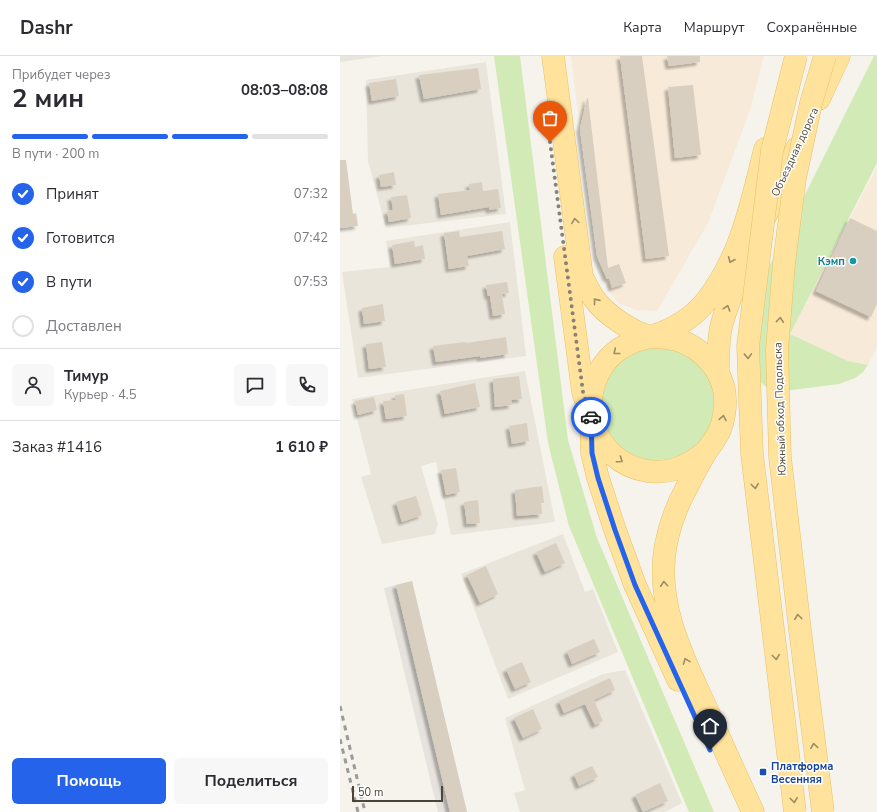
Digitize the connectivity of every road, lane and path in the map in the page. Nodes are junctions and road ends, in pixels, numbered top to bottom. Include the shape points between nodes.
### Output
1 (539, 56) edge
2 (553, 56) edge
3 (788, 56) edge
4 (796, 56) edge
5 (825, 56) edge
6 (839, 56) edge
7 (652, 337) junction
8 (718, 373) junction
9 (591, 417) junction
10 (706, 452) junction
11 (738, 812) edge
12 (753, 812) edge
13 (795, 812) edge
14 (823, 812) edge

1 - 9 main road via 583,392
7 -> 2 main road via 634,330 606,312 593,298 582,277
3 -> 7 main road, Объездная дорога via 746,225 726,270 708,300 692,316 674,328
4 -> 13 main road, bridge via 772,151 748,346 752,454
14 -> 5 main road, Южный обход Подольска, bridge via 780,457 777,350 784,263 795,178 811,103
8 -> 6 main road, Объездная дорога via 721,326 729,302
7 - 8 main road via 668,338 688,344 709,360
7 -> 9 main road via 636,340 621,347 599,370 590,401
10 -> 8 main road via 716,438 724,417 724,389
9 -> 10 main road via 597,435 607,450 621,462 638,469 656,472 674,470 691,463
9 - 11 main road via 592,453 598,478 632,578
12 -> 10 main road via 670,623 663,583 666,546 673,516

